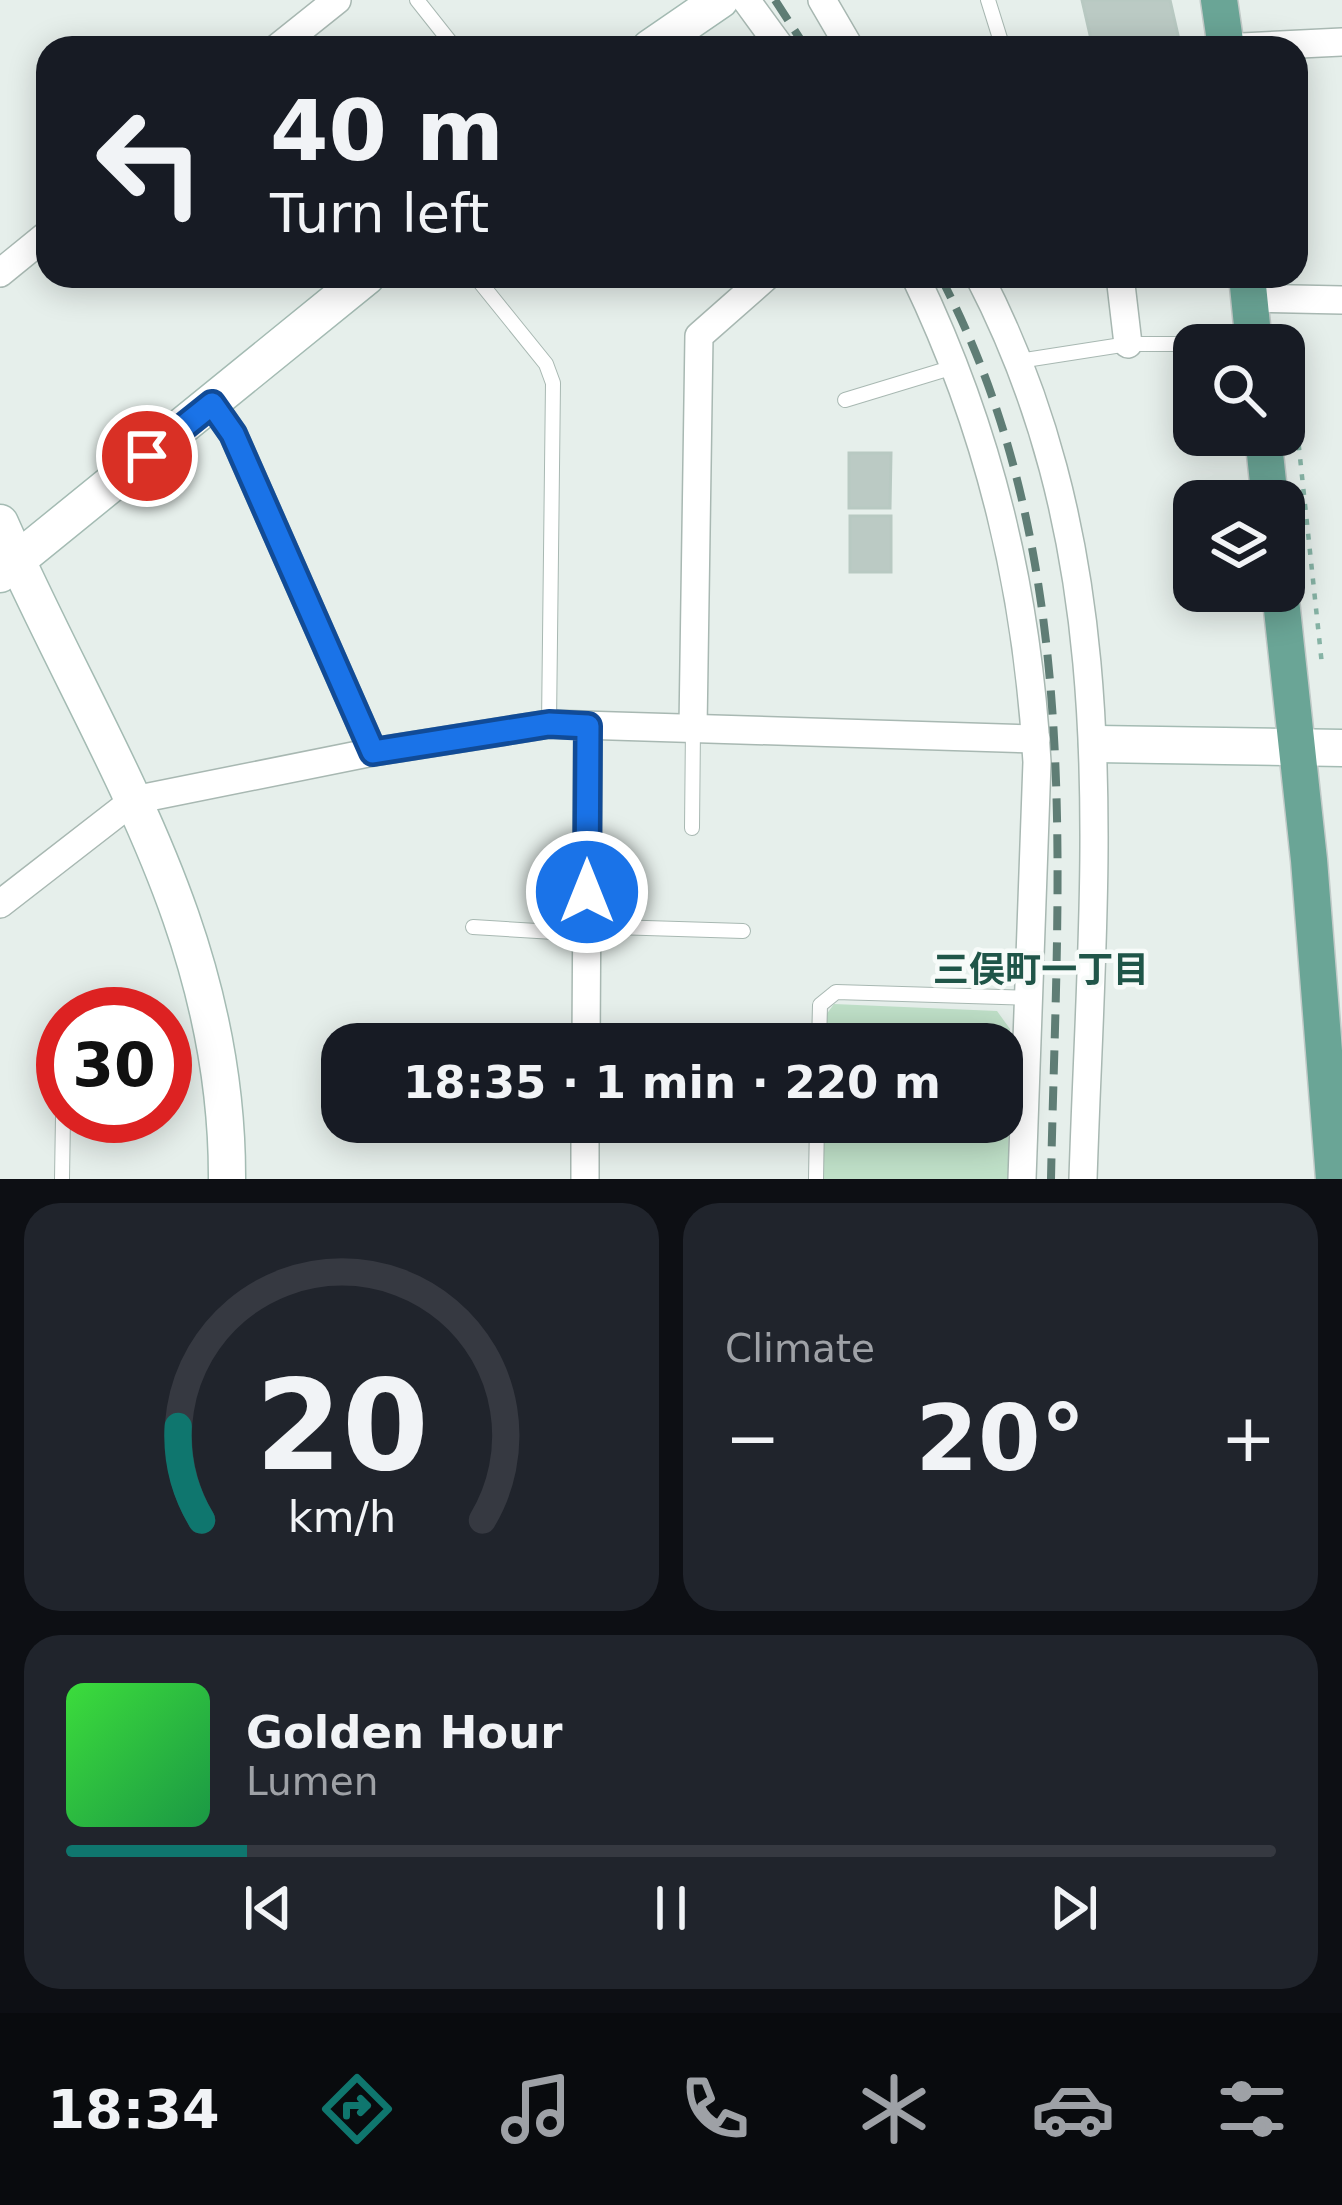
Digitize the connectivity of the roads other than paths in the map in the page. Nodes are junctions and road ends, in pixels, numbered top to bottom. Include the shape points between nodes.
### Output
1 (337, 0) edge
2 (417, 0) edge
3 (720, 0) edge
4 (746, 0) edge
5 (822, 0) edge
6 (988, 0) edge
7 (1219, 0) edge
8 (293, 36) edge
9 (446, 36) edge
10 (668, 36) edge
11 (772, 36) edge
12 (843, 36) edge
13 (999, 36) edge
14 (1223, 36) edge
15 (1342, 42) edge
16 (1308, 44) edge
17 (36, 244) edge
18 (0, 273) edge
19 (352, 288) edge
20 (485, 288) edge
21 (753, 288) edge
22 (921, 288) edge
23 (985, 288) edge
24 (1121, 288) edge
25 (1260, 291) edge
26 (1342, 300) edge
27 (1256, 324) edge
28 (1128, 344) junction
29 (1173, 344) edge
30 (1018, 361) junction
31 (957, 366) junction
32 (845, 400) dead end
33 (212, 404) junction
34 (0, 523) edge
35 (8, 568) edge
36 (1282, 612) edge
37 (549, 724) junction
38 (588, 726) junction
39 (693, 728) junction
40 (1036, 739) junction
41 (1096, 744) junction
42 (1297, 748) junction
43 (1342, 748) edge
44 (373, 752) junction
45 (134, 800) junction
46 (692, 828) dead end
47 (0, 904) edge
48 (473, 927) dead end
49 (743, 931) dead end
50 (587, 934) junction
51 (1031, 998) junction
52 (586, 1023) edge
53 (820, 1023) edge
54 (63, 1143) edge
55 (585, 1143) edge
56 (817, 1143) edge
57 (62, 1179) edge
58 (226, 1179) edge
59 (585, 1179) edge
60 (816, 1179) edge
61 (1022, 1179) edge
62 (1083, 1179) edge
63 (1334, 1179) edge

1 - 8 street
2 - 9 lane
3 - 10 street
4 - 11 street
5 - 12 street
6 - 13 lane
7 - 14 main road
15 - 16 street
17 - 18 street
19 - 33 street
20 - 37 lane via 553,383
21 - 39 street via 699,336
22 - 31 street
23 - 30 street
24 - 28 street
25 - 26 street
25 - 27 main road
28 - 29 lane
28 - 30 lane
30 - 41 street via 1075,564
31 - 32 lane
31 - 40 street via 1010,544
33 - 35 street
33 - 44 street via 233,434
34 - 35 street
35 - 45 street
36 - 42 main road
37 - 38 street
37 - 44 street
38 - 39 street
38 - 50 street
39 - 40 street
39 - 46 lane
40 - 51 street
41 - 42 street
41 - 62 street
42 - 43 street
42 - 63 main road
44 - 45 street
45 - 47 street
45 - 58 street via 203,975 222,1068
48 - 50 lane
49 - 50 lane
50 - 52 street
51 - 53 lane via 836,992 820,1005
51 - 61 street
54 - 57 lane
55 - 59 street
56 - 60 lane

